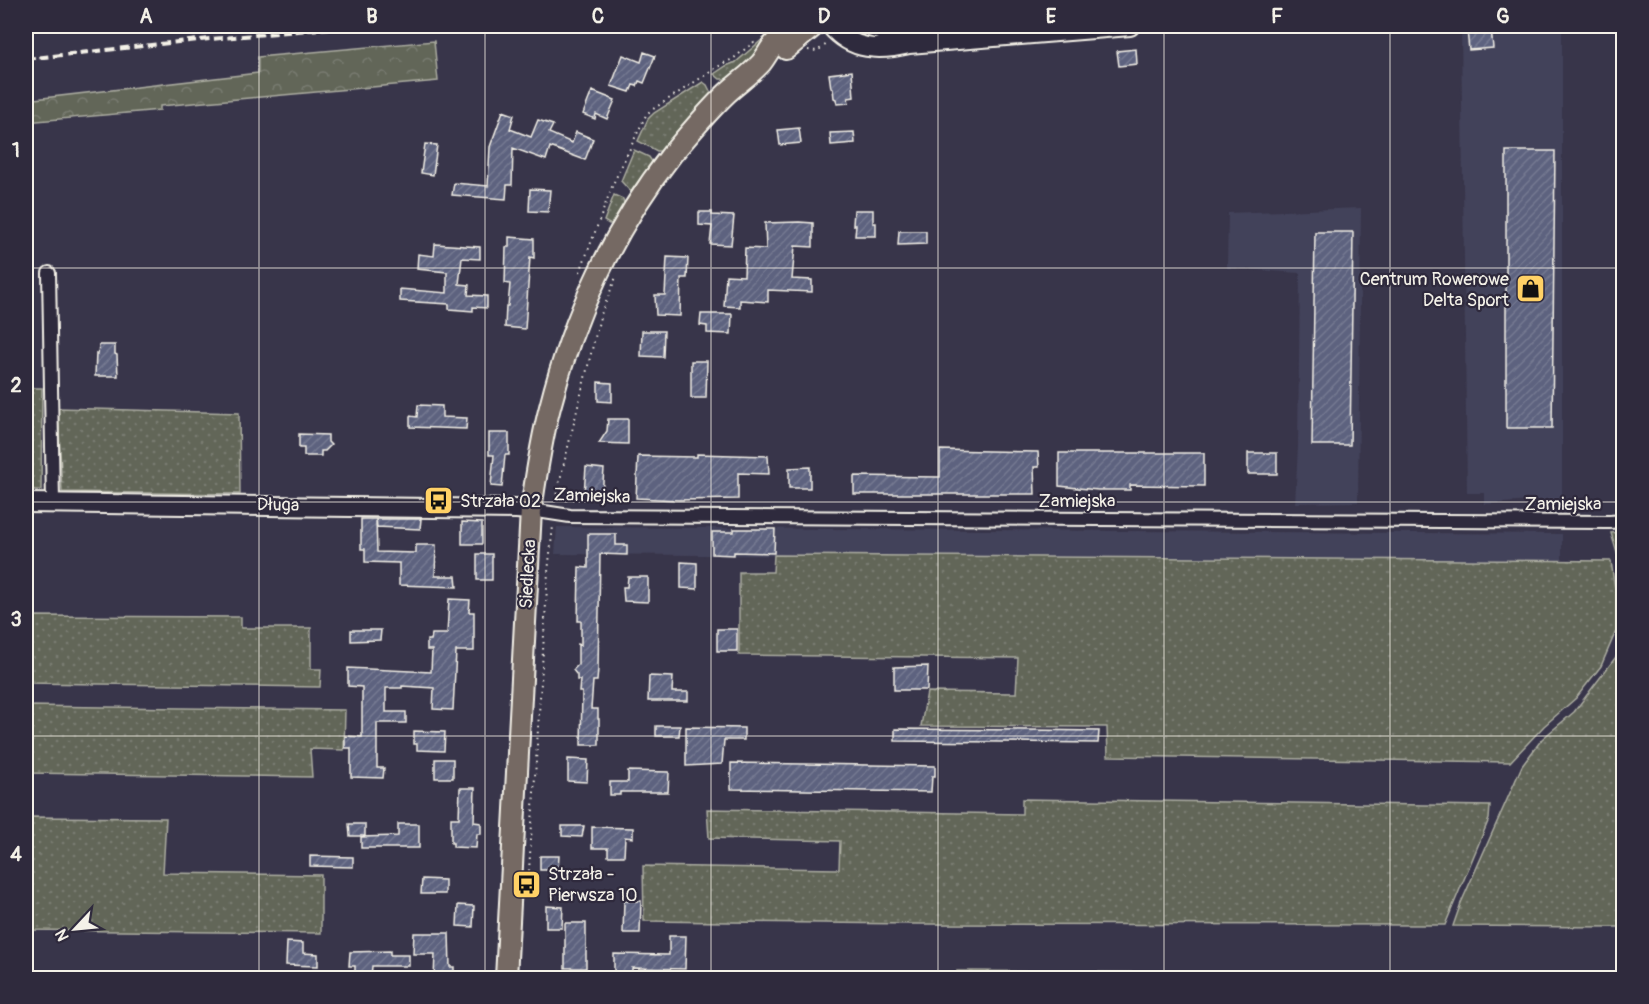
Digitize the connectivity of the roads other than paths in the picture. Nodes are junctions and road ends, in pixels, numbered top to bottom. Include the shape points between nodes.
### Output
1 (794, 26) edge
2 (814, 26) edge
3 (866, 26) edge
4 (1130, 26) edge
5 (830, 33) edge
6 (909, 44) junction
7 (761, 63) junction
8 (49, 273) dead end
9 (26, 503) edge
10 (53, 503) junction
11 (531, 510) junction
12 (1623, 521) edge
13 (506, 978) edge

1 - 7 main road via 773,45
2 - 7 main road
3 - 6 street
4 - 6 street
5 - 6 street via 864,46 891,48
7 - 11 main road, Siedlecka via 688,135 656,176 597,275 564,358 549,409
8 - 10 street
9 - 10 street, Długa
10 - 11 street, Długa
11 - 12 street, Zamiejska via 582,516
11 - 13 main road, Siedlecka

